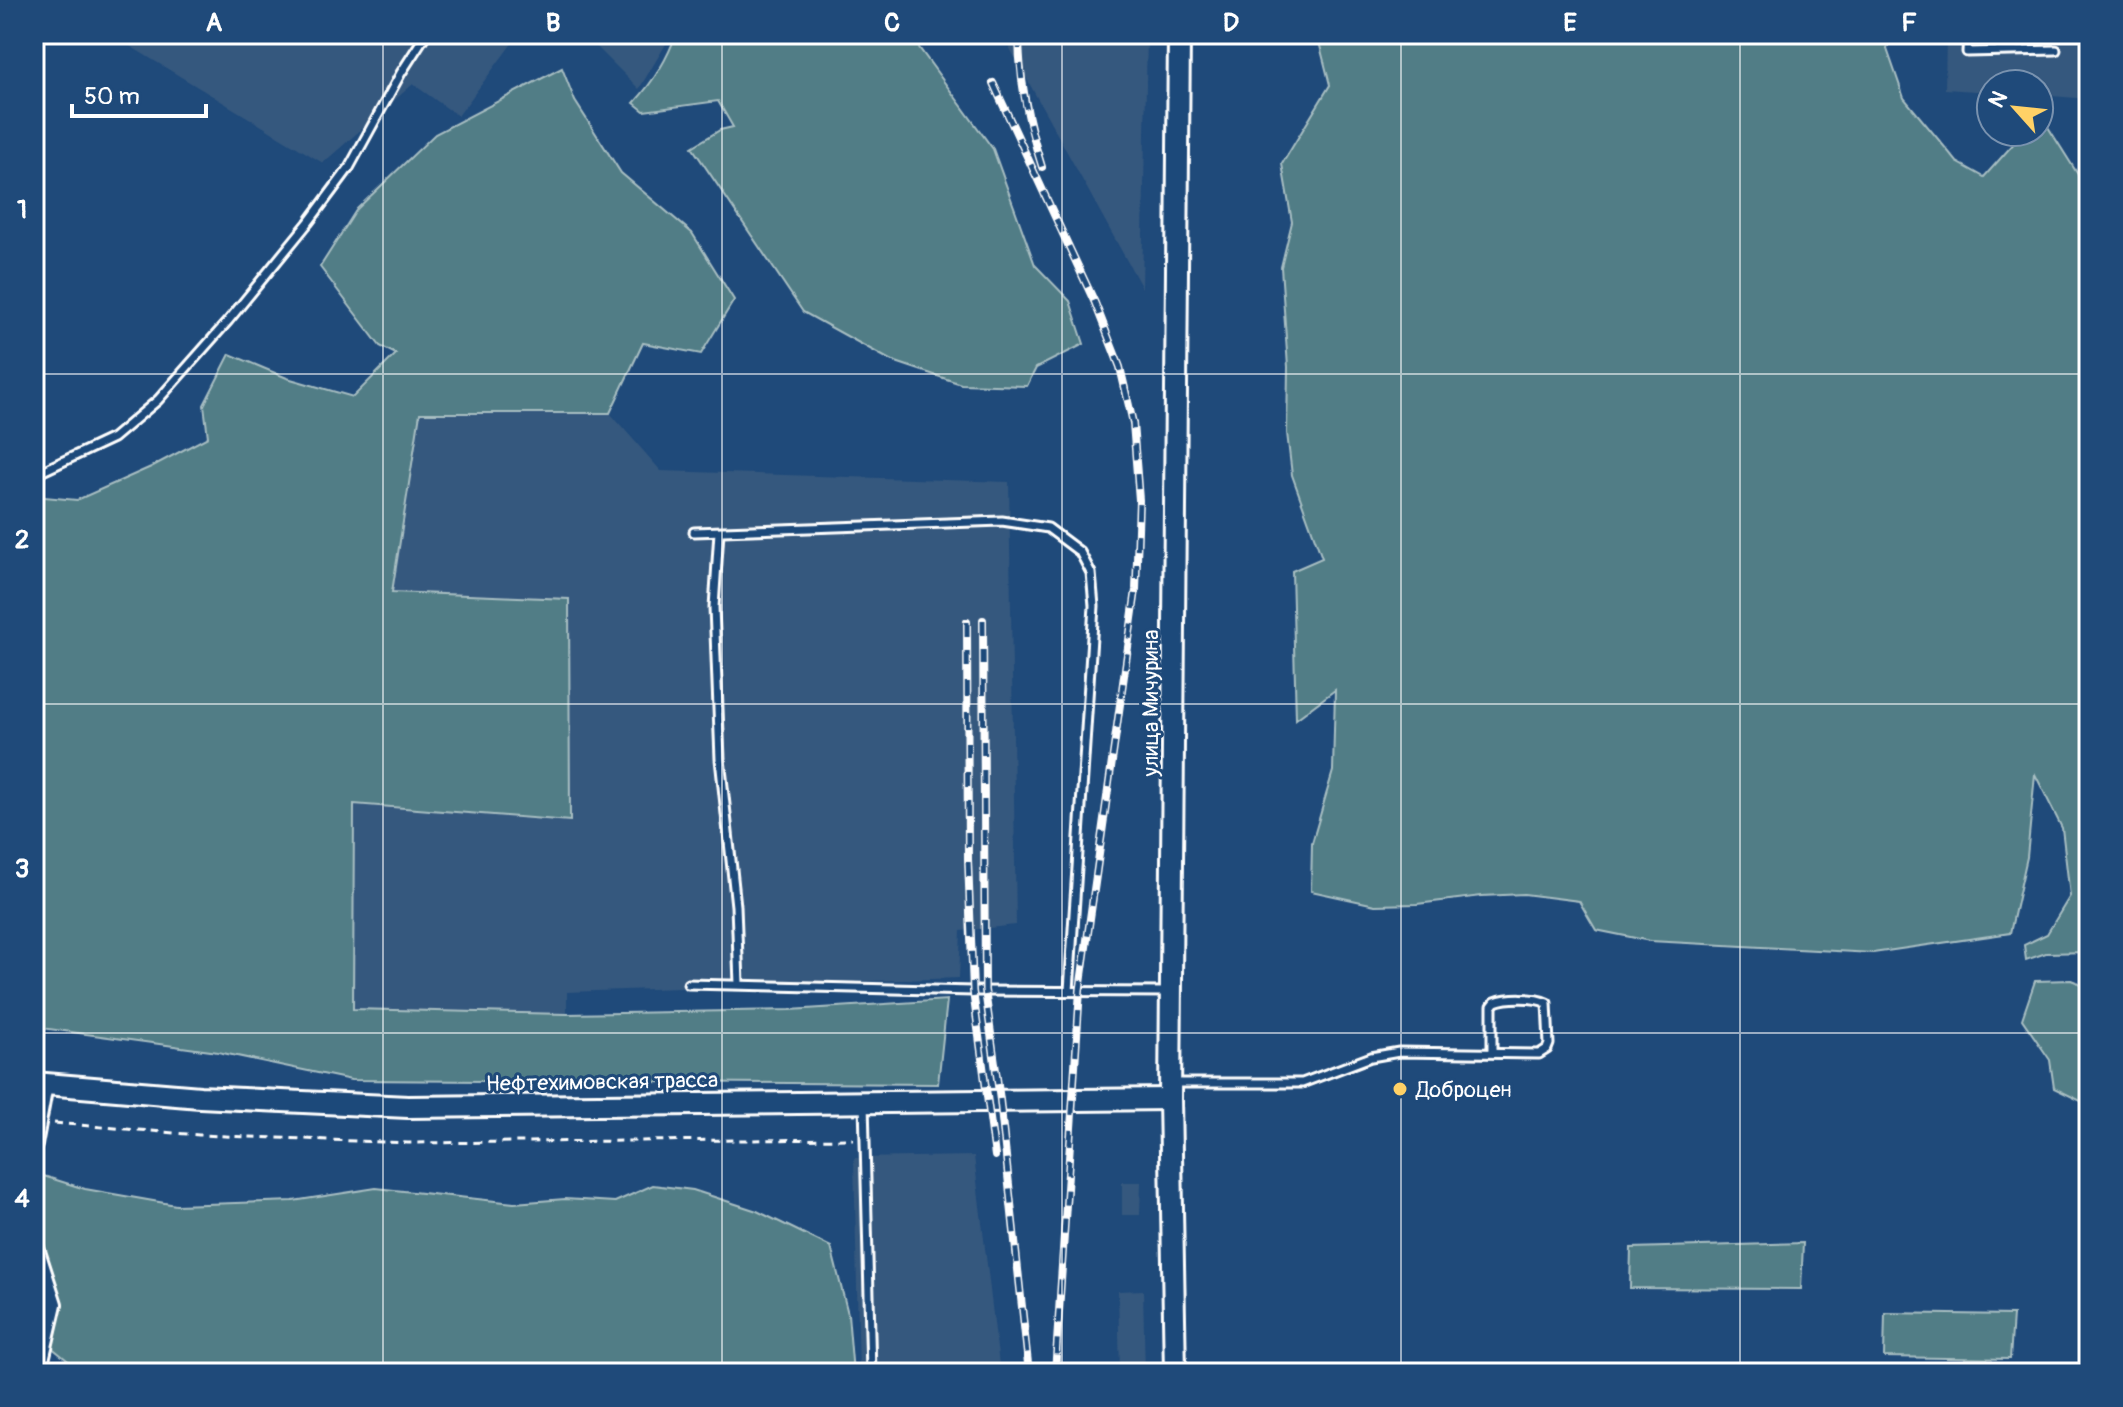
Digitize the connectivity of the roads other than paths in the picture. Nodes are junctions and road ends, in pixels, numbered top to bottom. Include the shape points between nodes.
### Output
1 (426, 34) edge
2 (1179, 34) edge
3 (1968, 34) edge
4 (2056, 50) dead end
5 (34, 475) edge
6 (694, 532) dead end
7 (719, 532) junction
8 (688, 984) dead end
9 (739, 984) junction
10 (1069, 991) junction
11 (1171, 992) junction
12 (1492, 1053) junction
13 (39, 1084) edge
14 (1170, 1091) junction
15 (864, 1101) junction
16 (34, 1145) edge
17 (34, 1242) edge
18 (38, 1373) edge
19 (871, 1373) edge
20 (1175, 1373) edge

1 - 5 lane via 349,168 158,400 113,438
2 - 11 main road, улица Мичурина
3 - 4 lane via 1967,52
6 - 7 lane
7 - 9 lane via 714,622 720,759
7 - 10 lane via 1002,521 1048,528 1080,552 1091,573 1094,606
8 - 9 lane
9 - 10 lane
10 - 11 lane
11 - 14 main road, улица Мичурина
12 - 12 lane via 1539,1054 1547,1049 1547,1003 1495,1002
12 - 14 lane via 1386,1054 1311,1081
13 - 15 main road, Нефтехимовская трасса via 408,1107
13 - 16 street
14 - 15 main road, Нефтехимовская трасса
14 - 20 main road, улица Мичурина
15 - 19 lane
17 - 18 street via 54,1304

